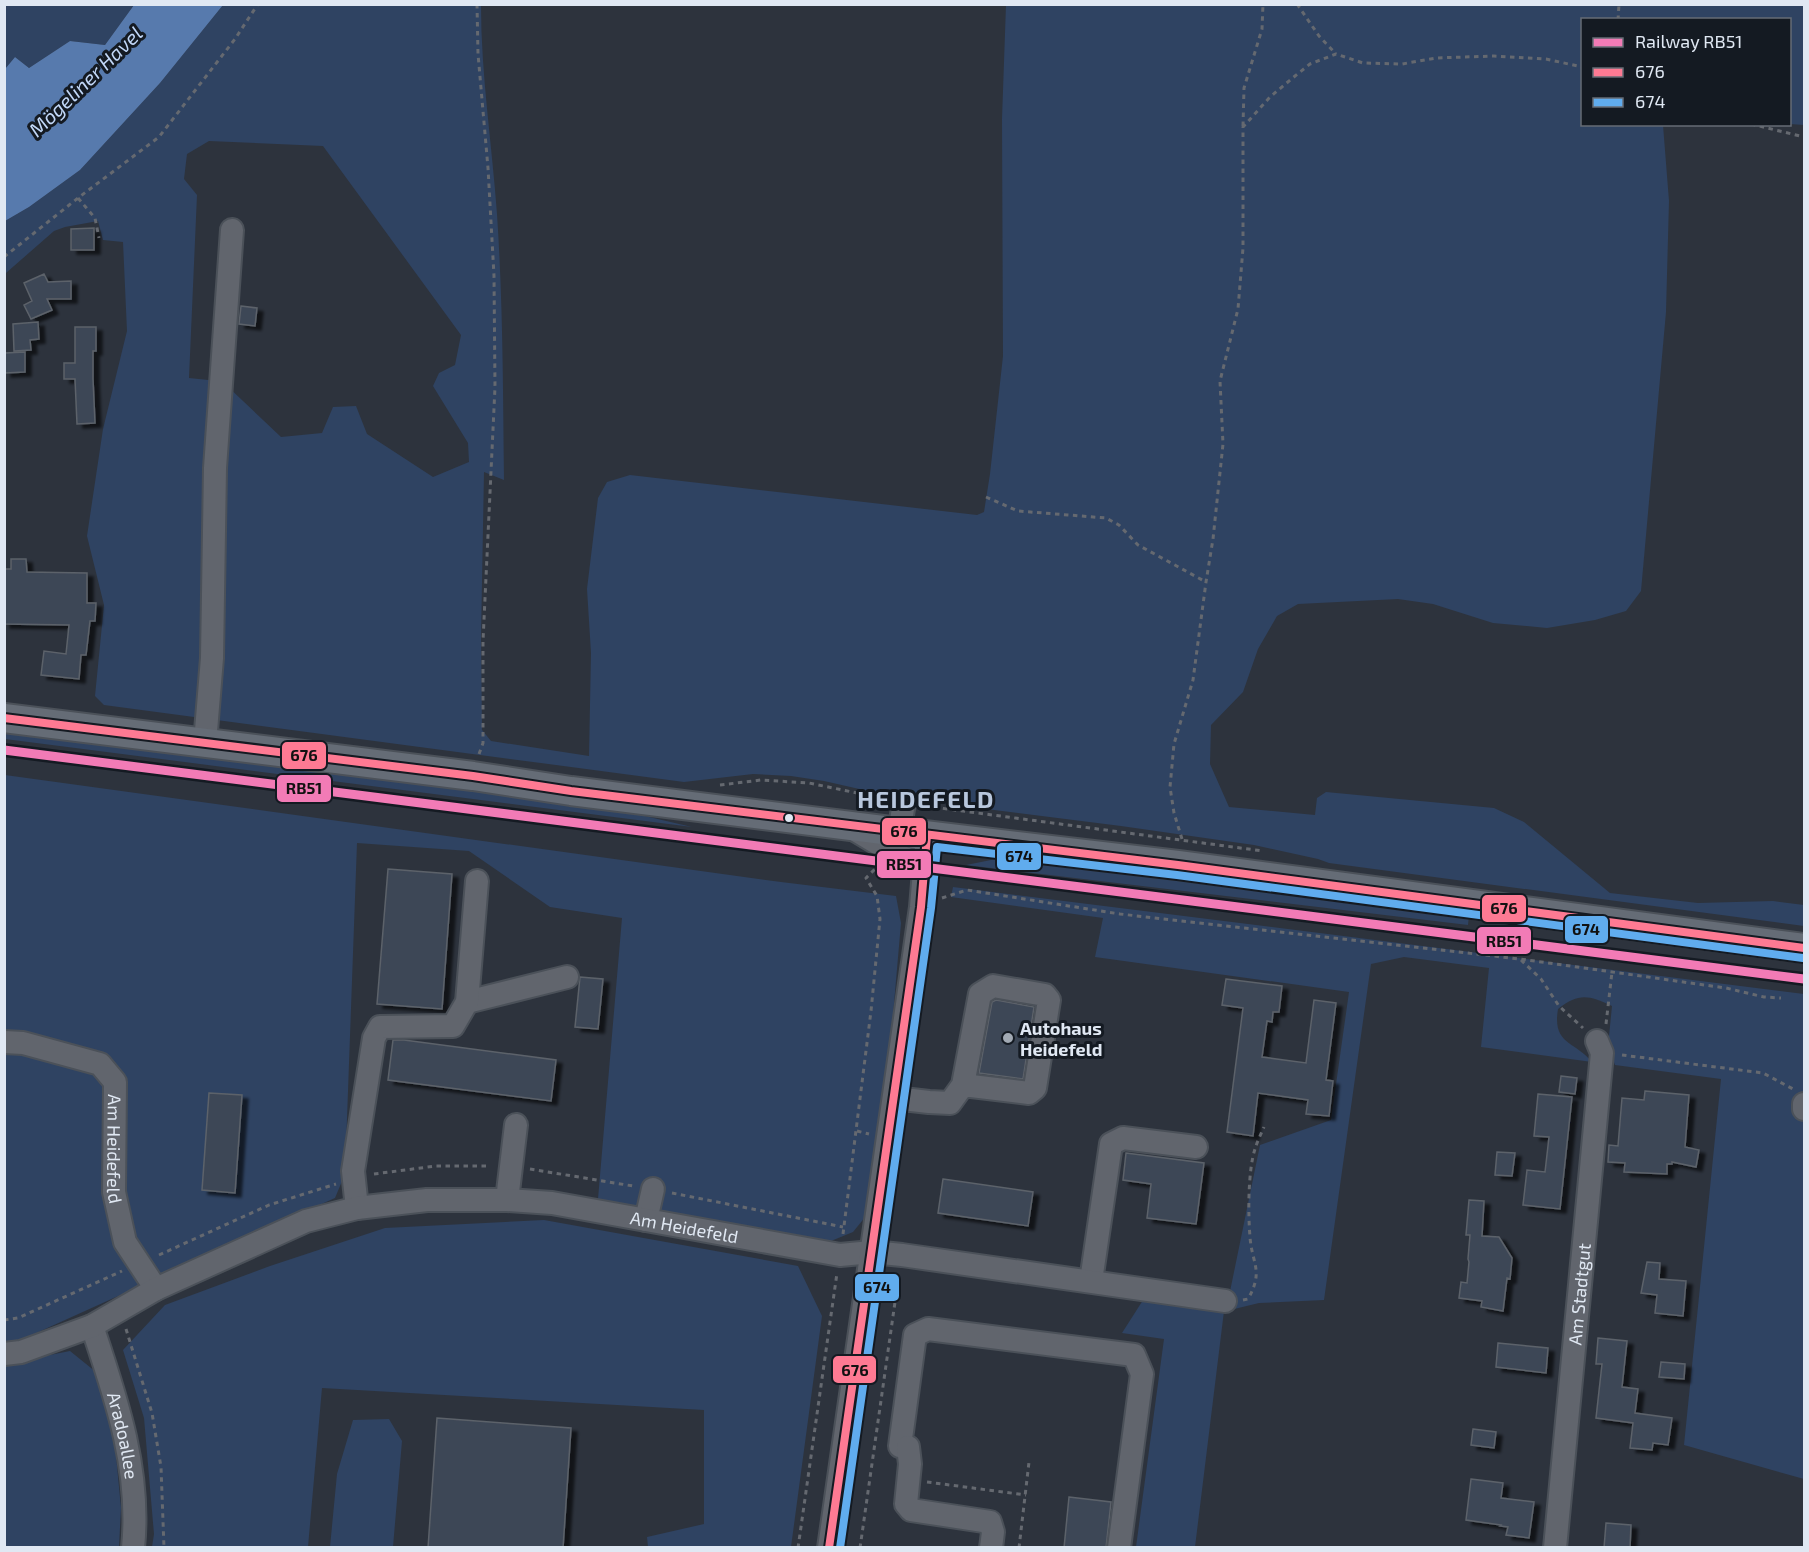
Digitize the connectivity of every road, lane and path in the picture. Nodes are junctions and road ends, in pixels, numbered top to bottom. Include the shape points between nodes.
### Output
1 (258, 4) edge
2 (477, 4) edge
3 (1263, 4) edge
4 (1297, 4) edge
5 (1335, 54) junction
6 (1581, 67) edge
7 (1759, 126) edge
8 (1243, 127) junction
9 (1804, 137) edge
10 (78, 198) junction
11 (231, 230) dead end
12 (99, 238) dead end
13 (4, 257) edge
14 (986, 497) dead end
15 (1206, 582) junction
16 (4, 718) edge
17 (205, 743) junction
18 (474, 776) junction
19 (904, 803) dead end
20 (927, 835) junction
21 (896, 842) junction
22 (1178, 866) junction
23 (925, 868) junction
24 (477, 882) dead end
25 (921, 907) junction
26 (1804, 948) edge
27 (1520, 959) junction
28 (1612, 972) junction
29 (567, 977) dead end
30 (1780, 998) dead end
31 (468, 1002) junction
32 (4, 1042) edge
33 (1600, 1047) junction
34 (963, 1085) junction
35 (894, 1098) junction
36 (1804, 1106) edge
37 (516, 1125) dead end
38 (1264, 1127) dead end
39 (1196, 1147) dead end
40 (653, 1189) dead end
41 (507, 1200) junction
42 (357, 1208) junction
43 (646, 1220) junction
44 (872, 1252) junction
45 (840, 1255) junction
46 (902, 1255) junction
47 (1091, 1281) junction
48 (156, 1289) junction
49 (1225, 1301) joint
50 (121, 1311) junction
51 (92, 1326) junction
52 (4, 1354) edge
53 (1029, 1462) dead end
54 (908, 1480) junction
55 (1026, 1495) junction
56 (133, 1548) edge
57 (164, 1548) edge
58 (798, 1548) edge
59 (829, 1548) edge
60 (860, 1548) edge
61 (991, 1548) edge
62 (1018, 1548) edge
63 (1119, 1548) edge
64 (1555, 1548) edge

1 - 10 path via 159,137
2 - 18 path via 494,276 495,387 483,641 483,742
3 - 8 path via 1262,29 1244,88
4 - 5 path
5 - 6 path via 1363,63 1402,64 1436,58 1494,56 1546,59
5 - 8 path via 1310,64 1270,97
7 - 9 path
8 - 15 path via 1243,248 1238,309 1220,381 1223,444
10 - 12 path via 95,218
10 - 13 path
11 - 17 street via 215,468 212,658
14 - 15 path via 1018,511 1106,518 1119,525 1138,545
15 - 22 path via 1193,680 1174,744 1170,787 1182,840
16 - 17 main road
17 - 18 main road
18 - 21 main road via 848,825
19 - 21 street
20 - 21 main road
20 - 22 main road
20 - 23 street
21 - 23 street
21 - 45 path via 866,878 877,896 880,919
22 - 26 main road
23 - 25 street
24 - 31 street
25 - 27 path via 967,890 1120,914
25 - 35 street
27 - 28 path
27 - 33 path
28 - 30 path
28 - 33 path
29 - 31 street
31 - 42 street via 453,1026 380,1027 374,1038 352,1171
32 - 48 street, Am Heidefeld via 23,1043 100,1064 115,1082 114,1192 125,1242
33 - 36 path via 1763,1073 1796,1092
33 - 64 street, Am Stadtgut
34 - 34 street via 980,994 993,986 1045,995 1049,1000 1035,1088 1029,1093
34 - 35 street via 950,1102
35 - 44 street
37 - 41 street
38 - 49 path via 1255,1150 1251,1183 1250,1238 1256,1285 1248,1299
39 - 47 street via 1123,1138 1111,1144
40 - 43 street
41 - 42 street, Am Heidefeld via 427,1200
41 - 43 street, Am Heidefeld via 552,1203
42 - 48 street, Am Heidefeld via 306,1221
43 - 45 street, Am Heidefeld
44 - 45 street, Am Heidefeld
44 - 46 street, Am Heidefeld
44 - 59 street
45 - 58 path
46 - 47 street, Am Heidefeld
46 - 60 path
47 - 49 street, Am Heidefeld
48 - 50 street, Am Heidefeld
50 - 51 street, Am Heidefeld
50 - 57 path via 152,1413 161,1467
51 - 52 street, Am Heidefeld via 21,1352
51 - 56 street, Aradoallee via 123,1421 132,1468
53 - 55 path
54 - 55 path
54 - 61 street via 906,1504 911,1510 990,1522
54 - 63 street via 910,1464 904,1447 915,1335 928,1329 1134,1354 1142,1374
55 - 62 path

